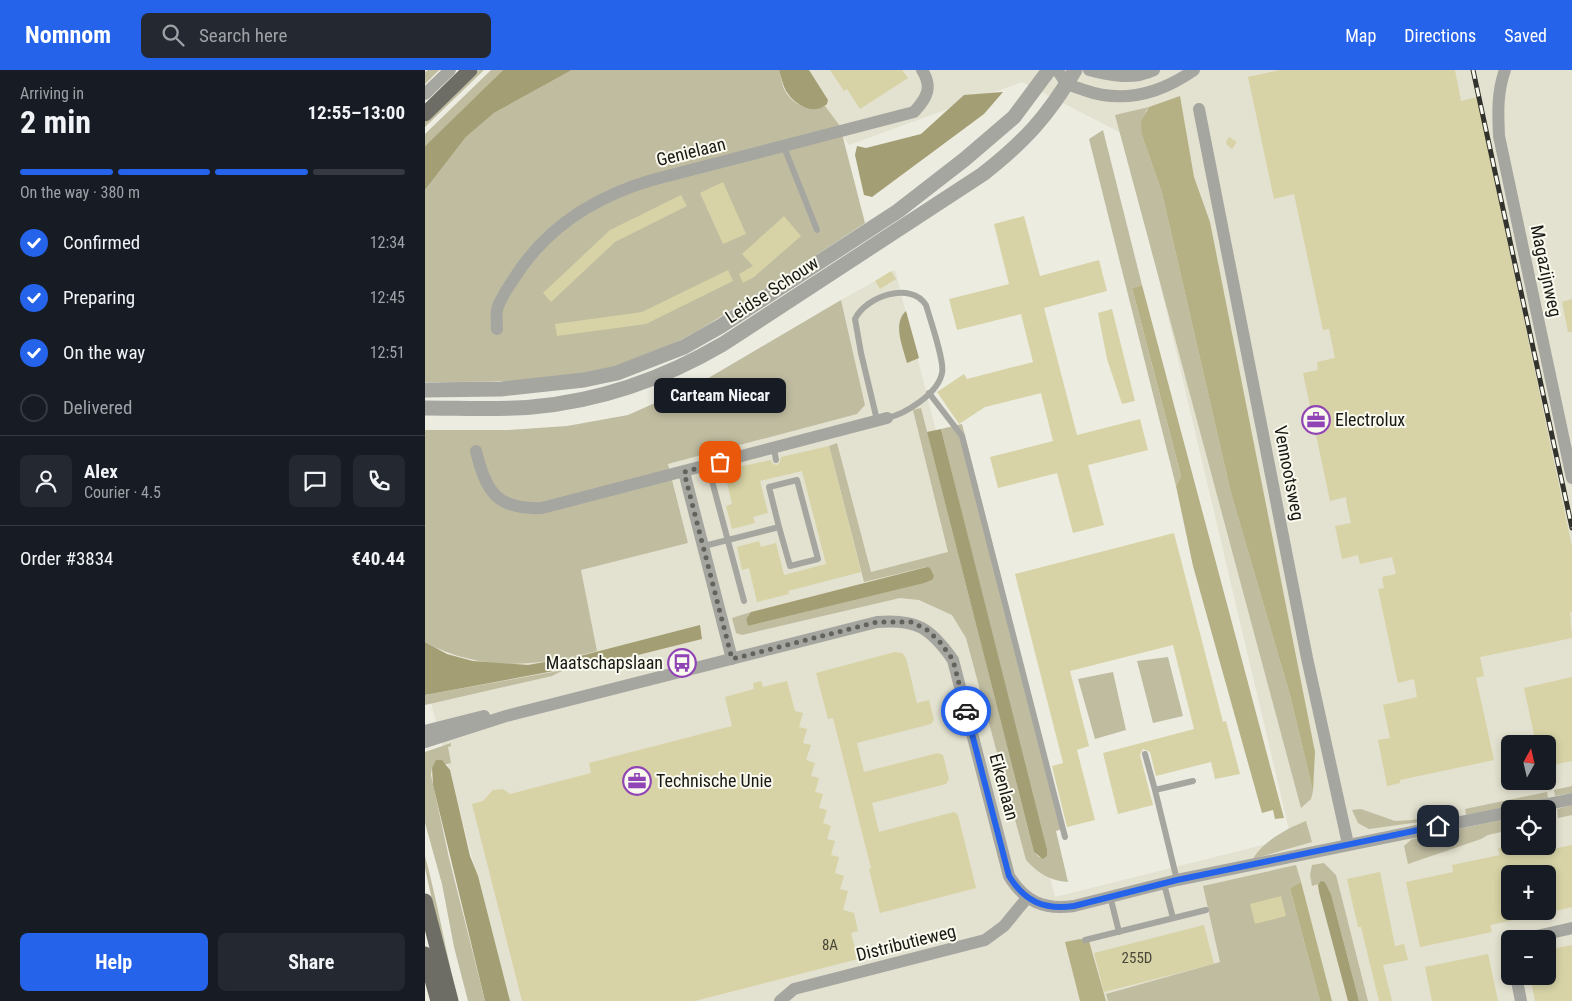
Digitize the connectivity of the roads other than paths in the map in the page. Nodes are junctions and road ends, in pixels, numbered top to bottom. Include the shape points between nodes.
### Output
1 (450, 70) edge
2 (470, 70) edge
3 (922, 70) edge
4 (1049, 70) edge
5 (1057, 70) edge
6 (1075, 70) edge
7 (1089, 70) edge
8 (1155, 70) edge
9 (1194, 70) edge
10 (1505, 70) edge
11 (1067, 84) junction
12 (425, 94) edge
13 (1199, 109) dead end
14 (425, 114) edge
15 (784, 147) junction
16 (817, 230) dead end
17 (497, 329) dead end
18 (425, 390) edge
19 (929, 393) junction
20 (425, 408) edge
21 (882, 419) junction
22 (476, 451) dead end
23 (684, 472) junction
24 (780, 476) dead end
25 (1572, 478) edge
26 (712, 480) dead end
27 (782, 484) junction
28 (779, 526) junction
29 (727, 540) junction
30 (704, 546) junction
31 (744, 601) dead end
32 (732, 659) junction
33 (506, 716) junction
34 (425, 731) edge
35 (425, 742) edge
36 (1145, 754) dead end
37 (1193, 781) dead end
38 (1155, 790) junction
39 (1572, 799) edge
40 (1556, 802) edge
41 (1501, 814) edge
42 (1065, 837) dead end
43 (1348, 844) junction
44 (1170, 882) junction
45 (1111, 896) junction
46 (1027, 898) junction
47 (425, 901) edge
48 (1206, 910) dead end
49 (1173, 918) junction
50 (1572, 928) edge
51 (1119, 932) junction
52 (1556, 932) edge
53 (1085, 940) dead end
54 (425, 954) edge
55 (1518, 985) edge
56 (438, 1001) edge
57 (451, 1001) edge
58 (779, 1001) edge
59 (1521, 1001) edge

1 - 12 street
2 - 14 main road
3 - 15 street, Genielaan via 928,91 914,112
4 - 18 street, Leidse Schouw via 1014,117 905,205 685,347 617,373 576,381 501,389
5 - 11 street
6 - 11 street, Leidse Schouw
7 - 8 street via 1132,76
9 - 11 street via 1154,92 1125,97 1100,95
10 - 25 street, Magazijnweg via 1497,110 1499,136
11 - 20 street, Leidse Schouw via 1050,111 1014,149 983,174 687,365 589,398 542,406
13 - 43 street, Vennootsweg via 1307,658
15 - 16 lane
15 - 17 street, Genielaan via 638,184 616,191 587,207 554,231 520,269 497,308
19 - 21 lane via 900,415
19 - 21 lane via 937,386 943,373 926,305 910,292 875,301 855,319 861,353
19 - 42 lane via 962,436
21 - 23 street via 775,454
22 - 23 street via 490,490 503,502 521,509 542,508
23 - 30 street
24 - 27 lane
26 - 29 lane
27 - 28 lane via 769,487
27 - 28 lane via 797,480 818,559 790,566
28 - 29 lane
29 - 30 lane
29 - 31 lane
30 - 32 street
32 - 33 street, Eikenlaan
32 - 46 street, Eikenlaan via 877,622 911,622 926,629 953,660 1009,876
33 - 34 street, Eikenlaan via 480,716
33 - 35 street, Eikenlaan
36 - 38 lane
37 - 38 lane
38 - 44 lane
39 - 40 street
41 - 43 street
43 - 44 street
44 - 45 street
44 - 49 lane
45 - 46 street via 1058,908
45 - 51 lane
46 - 58 street, Distributieweg via 1004,926 985,940 794,989
47 - 57 main road
48 - 49 lane
49 - 51 lane
50 - 52 street
51 - 53 lane
54 - 56 main road
55 - 59 street

